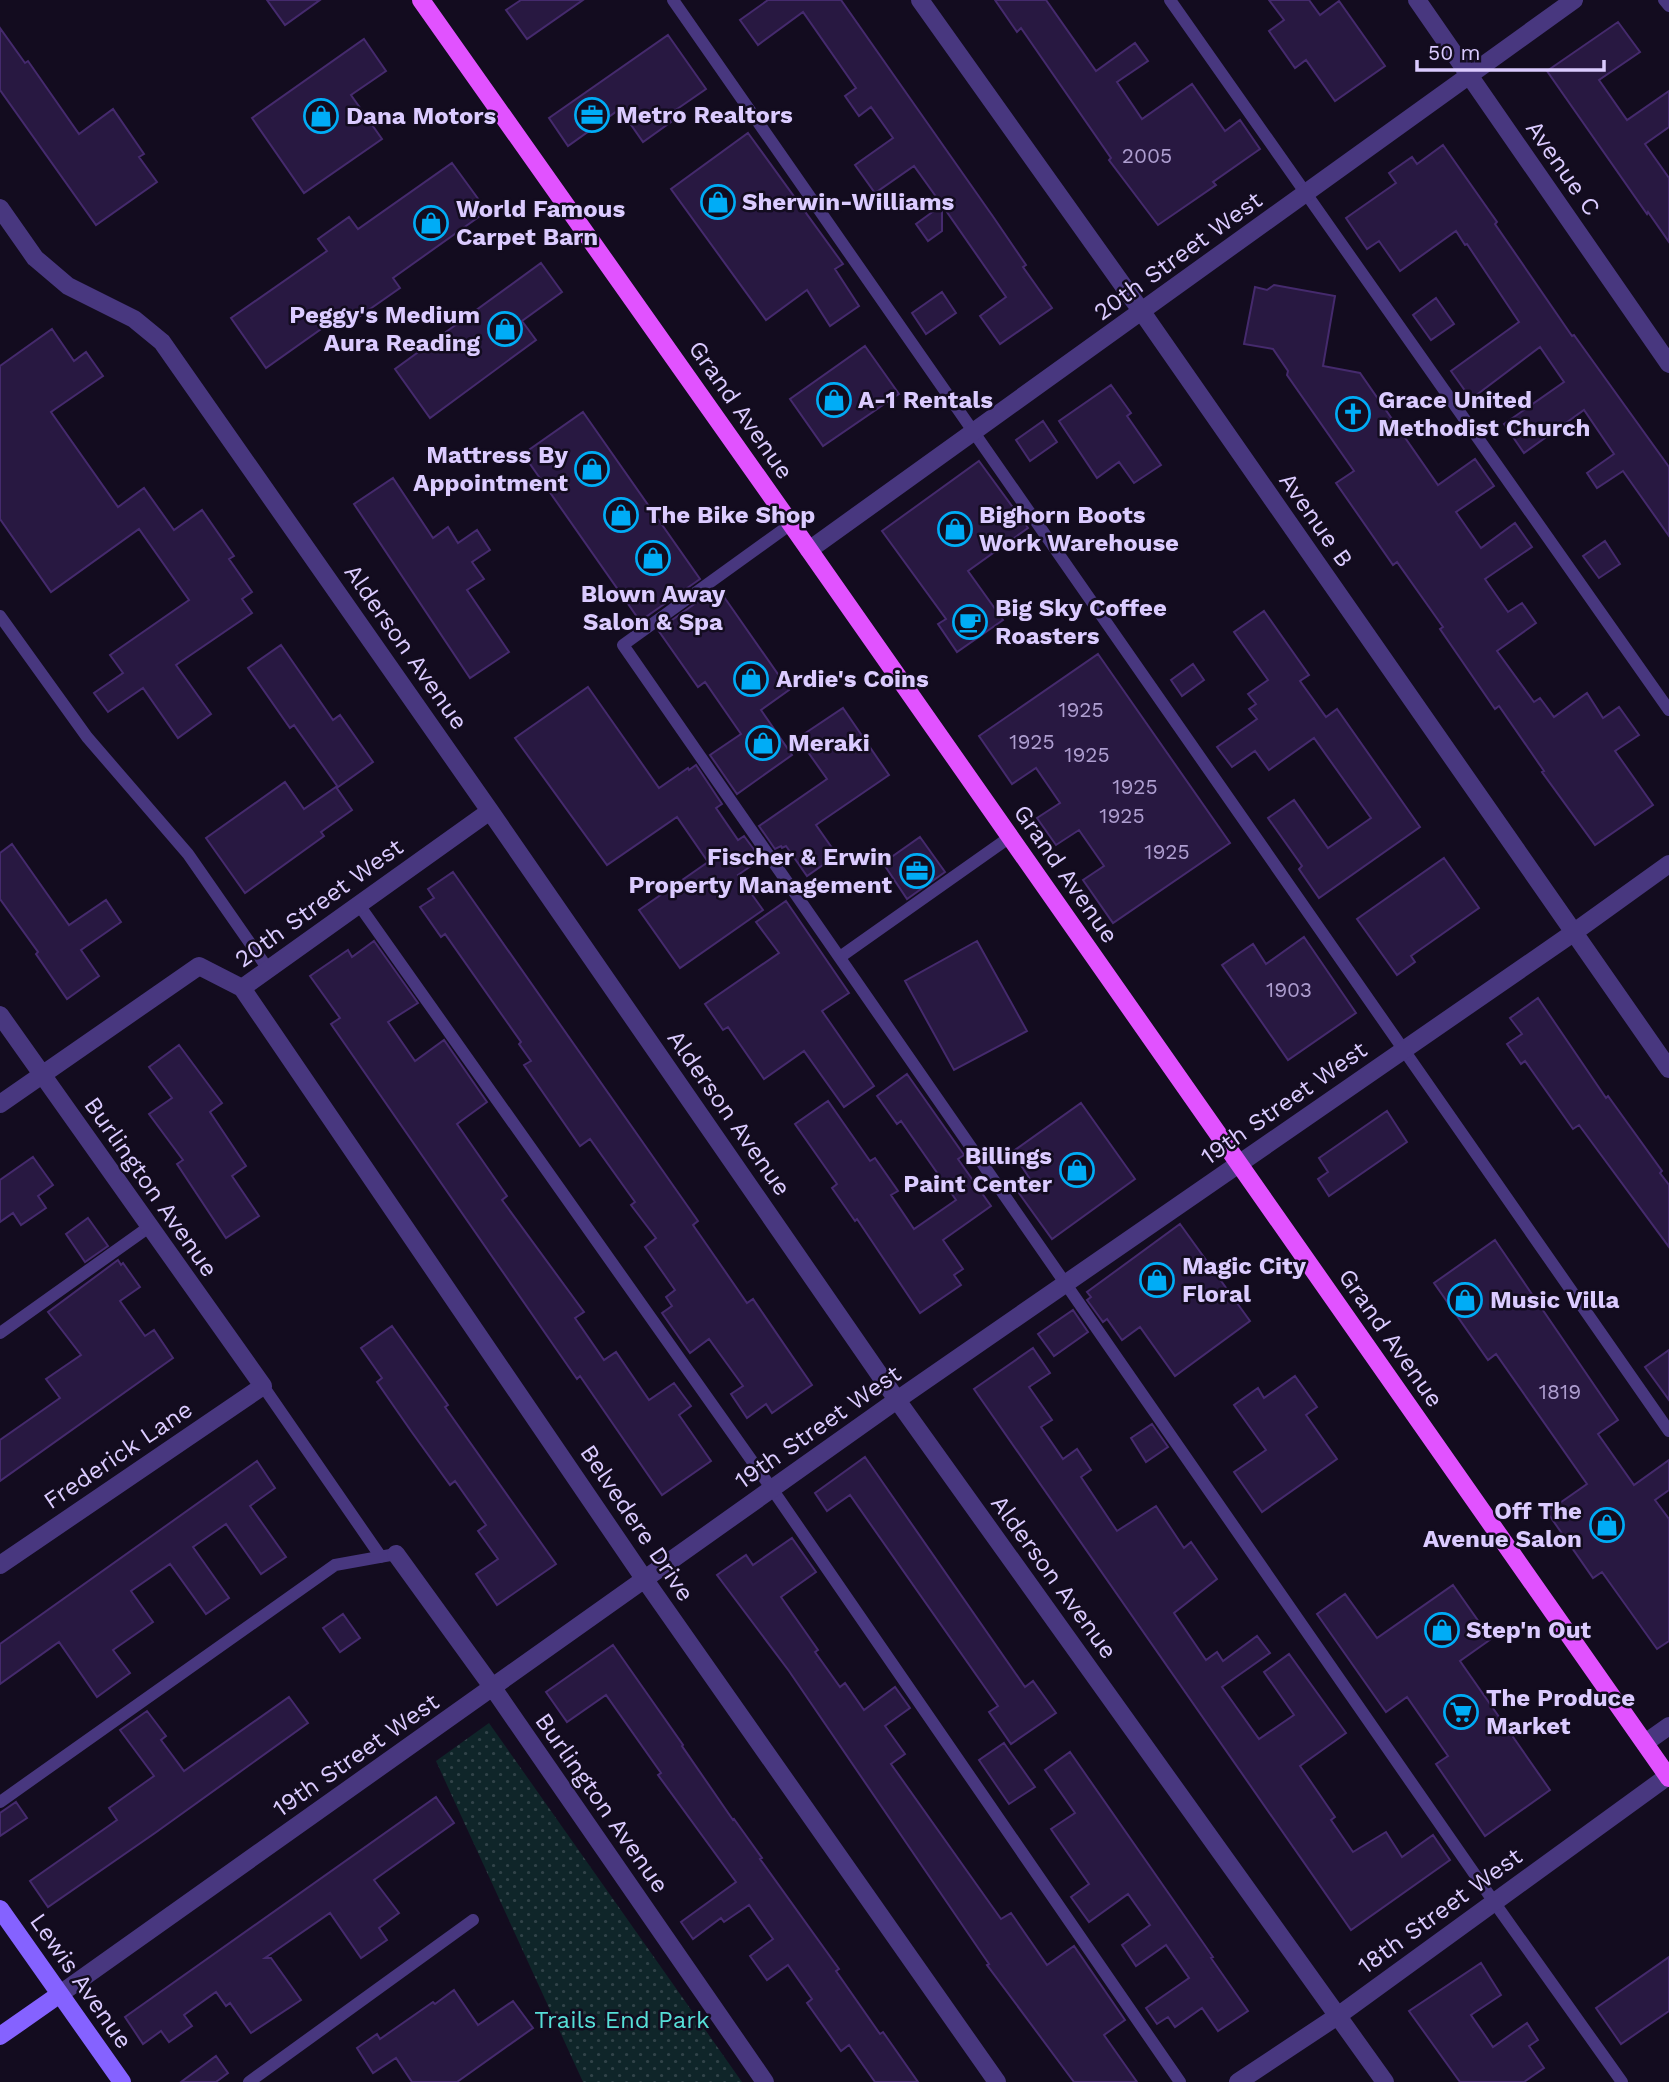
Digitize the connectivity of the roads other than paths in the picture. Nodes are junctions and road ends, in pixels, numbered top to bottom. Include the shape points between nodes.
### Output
1 (421, 0) edge
2 (673, 0) edge
3 (919, 0) edge
4 (1170, 0) edge
5 (1417, 0) edge
6 (1574, 0) edge
7 (1664, 0) edge
8 (1669, 6) edge
9 (1469, 75) junction
10 (1307, 193) junction
11 (0, 208) edge
12 (1142, 312) junction
13 (1669, 364) edge
14 (974, 432) junction
15 (791, 524) junction
16 (809, 550) junction
17 (0, 616) edge
18 (1669, 710) edge
19 (490, 811) junction
20 (1010, 837) junction
21 (1669, 864) edge
22 (359, 905) junction
23 (1573, 933) junction
24 (840, 957) junction
25 (268, 970) junction
26 (242, 988) junction
27 (0, 1014) edge
28 (1403, 1050) junction
29 (1669, 1069) edge
30 (41, 1074) junction
31 (0, 1104) edge
32 (1239, 1164) junction
33 (149, 1227) junction
34 (1066, 1283) junction
35 (0, 1333) edge
36 (263, 1386) junction
37 (897, 1400) junction
38 (1669, 1431) edge
39 (772, 1490) junction
40 (389, 1555) junction
41 (0, 1565) edge
42 (645, 1580) junction
43 (493, 1688) junction
44 (1669, 1726) edge
45 (1645, 1743) junction
46 (1668, 1777) edge
47 (0, 1802) edge
48 (1494, 1902) junction
49 (0, 1909) edge
50 (473, 1920) dead end
51 (60, 1994) junction
52 (1339, 2015) junction
53 (0, 2036) edge
54 (122, 2082) edge
55 (249, 2082) edge
56 (765, 2082) edge
57 (997, 2082) edge
58 (1180, 2082) edge
59 (1238, 2082) edge
60 (1385, 2082) edge
61 (1622, 2082) edge

1 - 15 main road, Grand Avenue
2 - 14 lane
3 - 12 street, Avenue B
4 - 10 lane
5 - 9 street, Avenue C
6 - 9 street, 20th Street West
7 - 8 lane
9 - 10 street, 20th Street West
9 - 13 street, Avenue C
10 - 12 street, 20th Street West
10 - 18 lane
11 - 19 street, Alderson Avenue via 35,258 68,286 134,318 162,342
12 - 14 street, 20th Street West
12 - 23 street, Avenue B
14 - 16 street, 20th Street West
14 - 28 lane
15 - 16 main road, Grand Avenue
15 - 24 lane via 623,645
16 - 20 main road, Grand Avenue
17 - 25 lane via 87,737 188,854
19 - 22 street, 20th Street West
19 - 37 street, Alderson Avenue
20 - 24 lane
20 - 32 main road, Grand Avenue
21 - 23 street, 19th Street West
22 - 25 street, 20th Street West
22 - 39 lane
23 - 28 street, 19th Street West
23 - 29 street, Avenue B
24 - 34 lane
25 - 26 street, 20th Street West
26 - 30 street, 20th Street West via 199,966
26 - 42 street, Belvedere Drive
27 - 30 street, Burlington Avenue
28 - 32 street, 19th Street West
28 - 38 lane
30 - 31 street, 20th Street West
30 - 33 street, Burlington Avenue
32 - 34 street, 19th Street West
32 - 45 main road, Grand Avenue
33 - 35 lane
33 - 36 street, Burlington Avenue
34 - 37 street, 19th Street West
34 - 48 lane
36 - 40 lane
36 - 41 street, Frederick Lane
37 - 39 street, 19th Street West
37 - 52 street, Alderson Avenue
39 - 42 street, 19th Street West
39 - 58 lane
40 - 43 street, Burlington Avenue
40 - 47 lane via 335,1566
42 - 43 street, 19th Street West
42 - 57 street, Belvedere Drive
43 - 51 street, 19th Street West
43 - 56 street, Burlington Avenue
44 - 45 street
45 - 46 main road, Grand Avenue
46 - 48 street, 18th Street West
48 - 52 street, 18th Street West
48 - 61 lane
49 - 51 street, Lewis Avenue
50 - 55 lane
51 - 53 street, 19th Street West
51 - 54 street, Lewis Avenue
52 - 59 street, 18th Street West
52 - 60 street, Alderson Avenue

